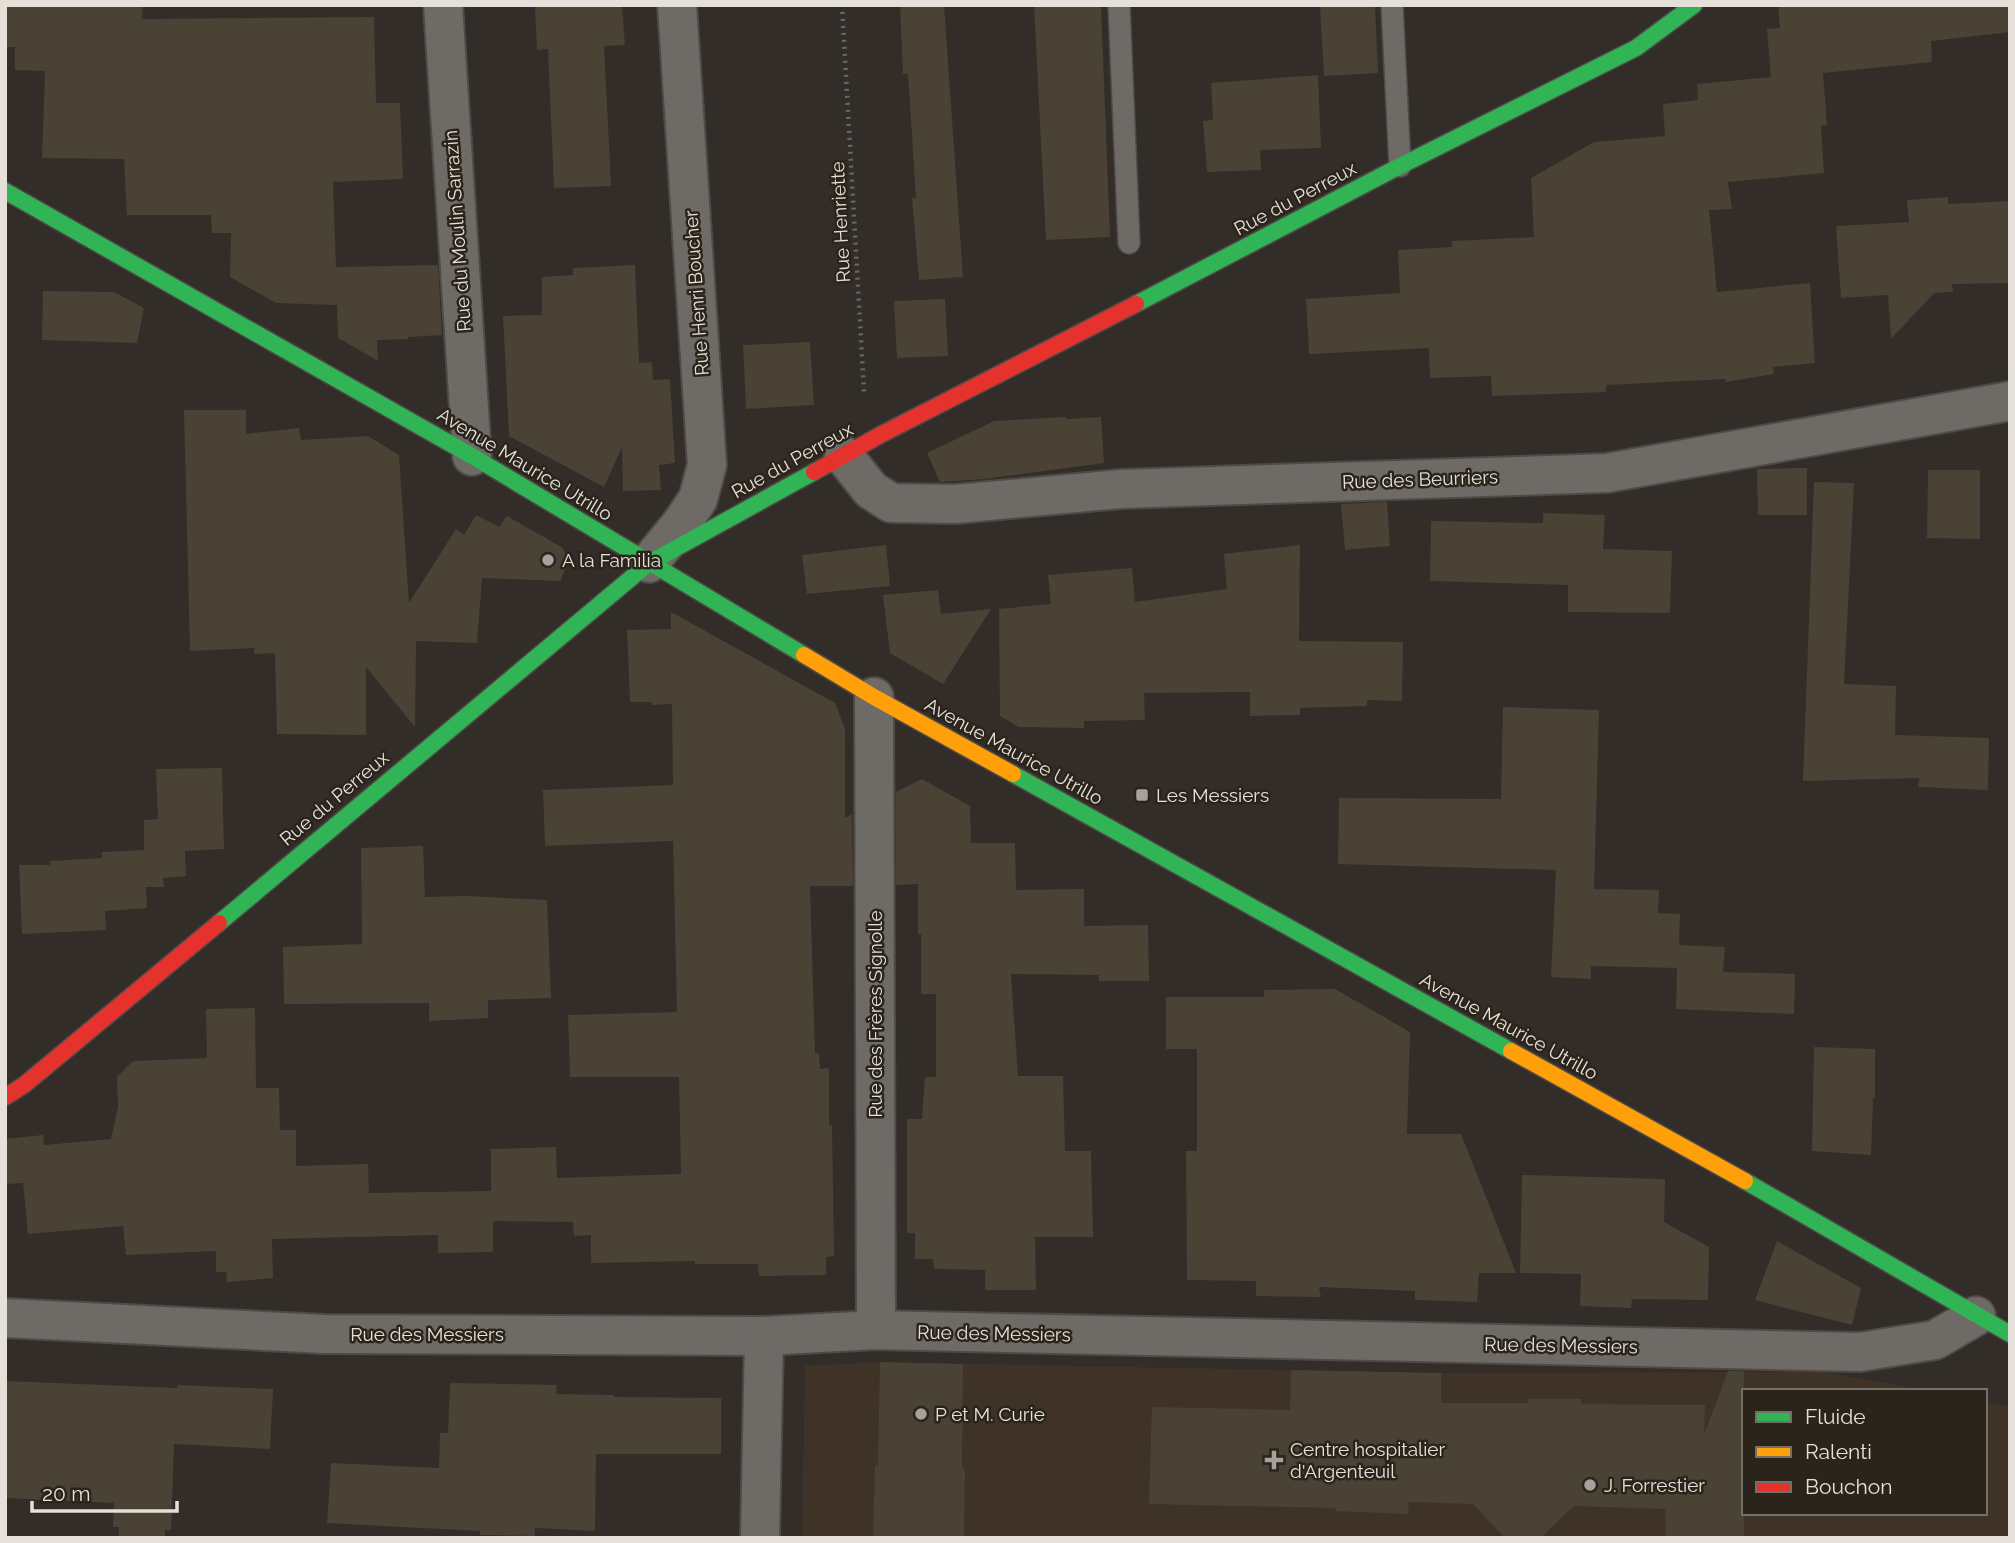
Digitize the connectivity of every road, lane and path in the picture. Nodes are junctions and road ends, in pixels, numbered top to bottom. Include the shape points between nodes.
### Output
1 (443, 5) edge
2 (677, 5) edge
3 (842, 5) edge
4 (1119, 5) edge
5 (1392, 5) edge
6 (1694, 5) edge
7 (1400, 166) junction
8 (5, 191) edge
9 (1129, 243) dead end
10 (2010, 401) edge
11 (882, 434) junction
12 (472, 456) junction
13 (844, 456) junction
14 (649, 563) junction
15 (874, 697) junction
16 (5, 1097) edge
17 (1976, 1316) junction
18 (5, 1318) edge
19 (876, 1330) junction
20 (2010, 1334) edge
21 (764, 1336) junction
22 (760, 1538) edge

1 - 12 street, Rue du Moulin Sarrazin
2 - 14 street, Rue Henri Boucher via 706,466 698,499
3 - 11 path, Rue Henriette via 863,391
4 - 9 lane
5 - 7 lane
6 - 7 street, Rue du Perreux via 1636,48
7 - 11 street, Rue du Perreux
8 - 12 street, Avenue Maurice Utrillo
10 - 13 street, Rue des Beurriers via 1607,473 1121,489 955,504 891,503 871,490
11 - 13 street, Rue du Perreux
12 - 14 street, Avenue Maurice Utrillo
13 - 14 street, Rue du Perreux
14 - 15 street, Avenue Maurice Utrillo
14 - 16 street, Rue du Perreux
15 - 17 street, Avenue Maurice Utrillo via 1833,1230
15 - 19 street, Rue des Frères Signolle
17 - 19 street, Rue des Messiers via 1935,1340 1860,1352
17 - 20 street, Avenue Maurice Utrillo
18 - 21 street, Rue des Messiers via 324,1334
19 - 21 street, Rue des Messiers
21 - 22 street

